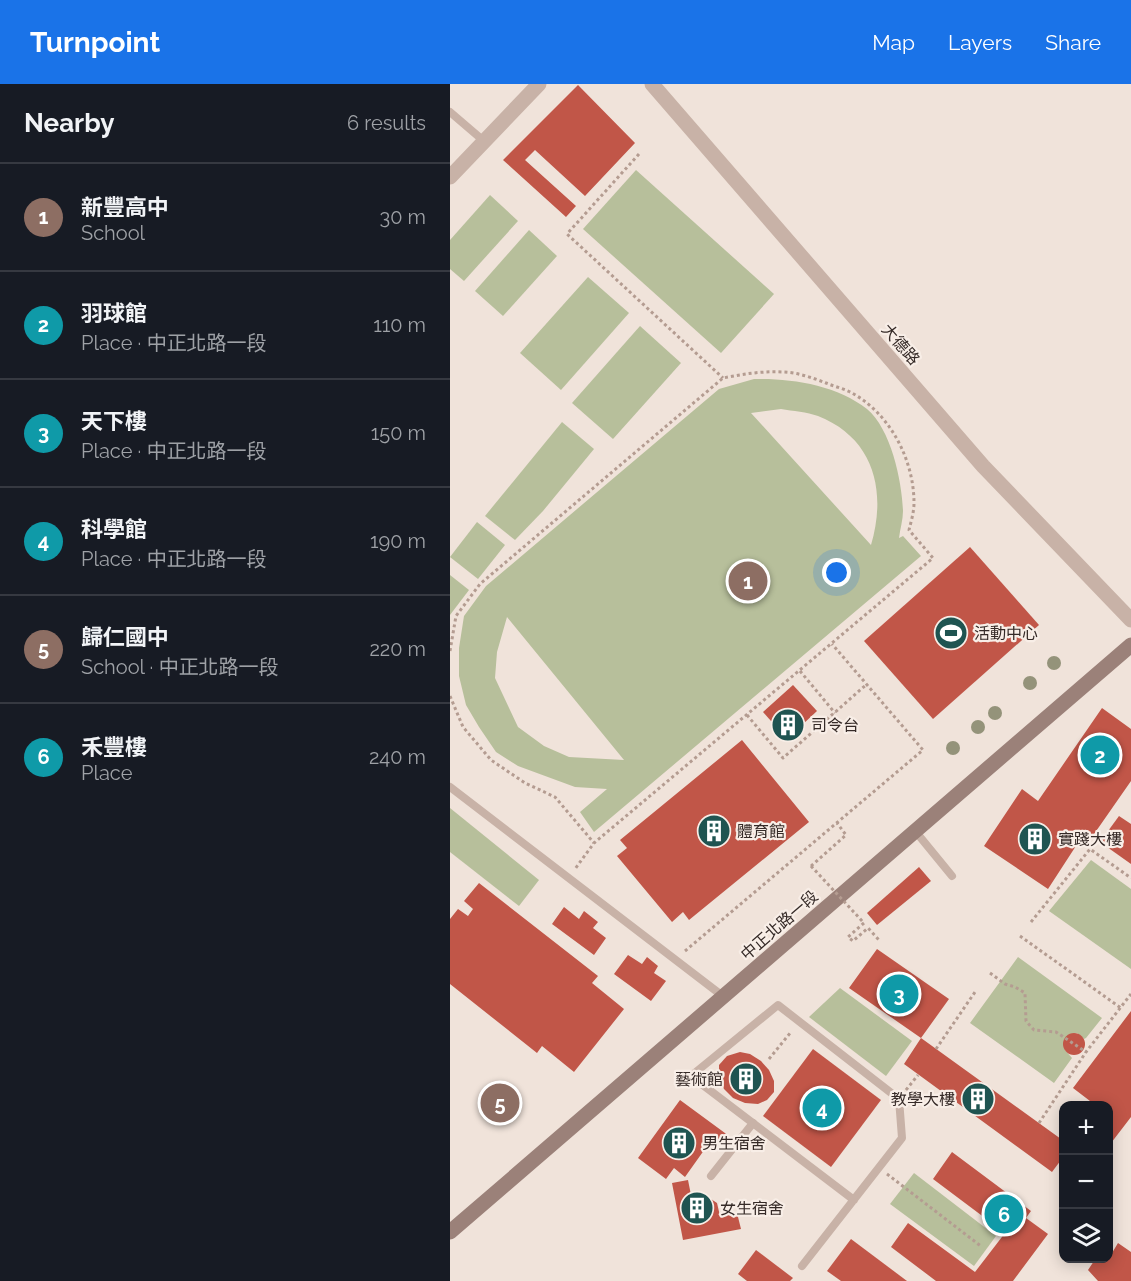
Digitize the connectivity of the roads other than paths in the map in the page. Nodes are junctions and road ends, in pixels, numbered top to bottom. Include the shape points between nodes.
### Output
1 (539, 84) edge
2 (652, 84) edge
3 (450, 112) edge
4 (485, 142) junction
5 (450, 177) edge
6 (1131, 620) edge
7 (1131, 645) edge
8 (450, 787) edge
9 (916, 832) junction
10 (952, 876) dead end
11 (724, 997) junction
12 (753, 1123) junction
13 (711, 1176) dead end
14 (854, 1200) junction
15 (450, 1232) edge
16 (802, 1266) dead end

1 - 4 street
2 - 6 street, 大德路 via 983,466
3 - 4 lane
4 - 5 street
7 - 9 street, 中正北路一段
8 - 11 lane
9 - 10 lane
9 - 11 street, 中正北路一段
11 - 15 street, 中正北路一段
12 - 13 lane
12 - 14 lane
12 - 14 lane via 691,1076 778,1005 899,1099 902,1138
14 - 16 lane

